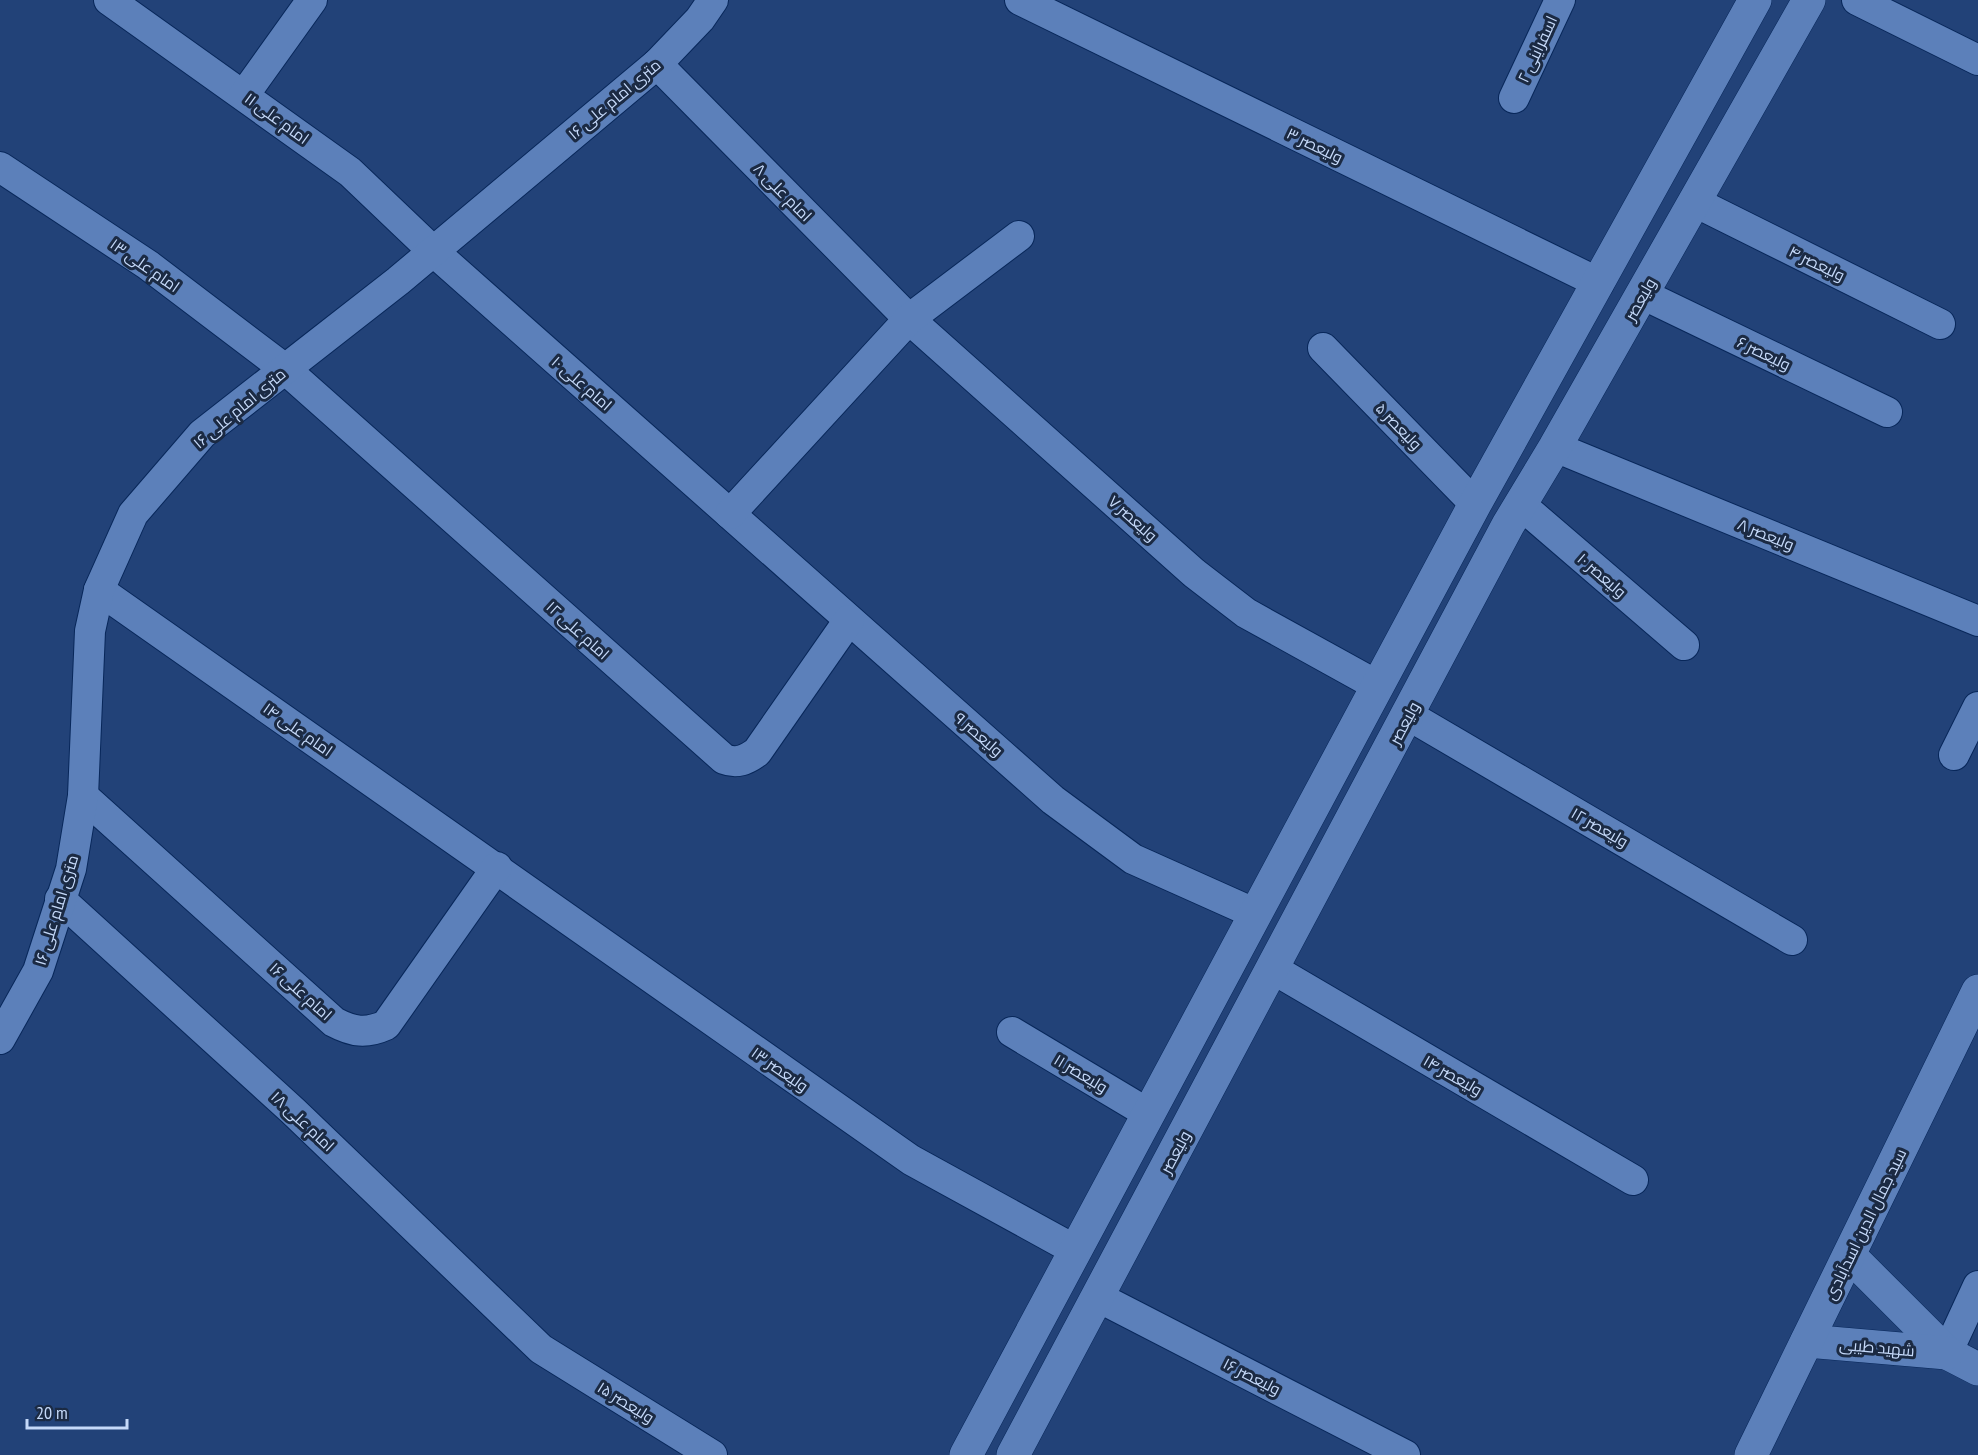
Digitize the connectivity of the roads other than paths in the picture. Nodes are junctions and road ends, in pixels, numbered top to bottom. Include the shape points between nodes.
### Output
1 (109, 0) edge
2 (312, 0) edge
3 (713, 0) edge
4 (1560, 0) edge
5 (1755, 0) edge
6 (1809, 0) edge
7 (1857, 0) edge
8 (1025, 3) edge
9 (1978, 60) edge
10 (657, 64) junction
11 (244, 95) junction
12 (1514, 98) dead end
13 (0, 167) edge
14 (1695, 202) junction
15 (1019, 236) dead end
16 (433, 251) junction
17 (1599, 283) junction
18 (1642, 294) junction
19 (909, 320) junction
20 (1940, 324) dead end
21 (1323, 348) dead end
22 (285, 369) junction
23 (1887, 412) dead end
24 (1555, 447) junction
25 (1475, 504) junction
26 (730, 514) junction
27 (1514, 515) junction
28 (99, 590) junction
29 (849, 620) junction
30 (1978, 621) edge
31 (1684, 645) dead end
32 (1378, 686) junction
33 (1978, 707) edge
34 (1408, 715) junction
35 (1954, 755) dead end
36 (83, 796) junction
37 (496, 867) junction
38 (60, 899) junction
39 (1256, 914) junction
40 (1792, 940) dead end
41 (1273, 969) junction
42 (1978, 992) edge
43 (1012, 1032) dead end
44 (0, 1038) edge
45 (1149, 1114) junction
46 (1633, 1180) dead end
47 (1075, 1250) junction
48 (1850, 1256) junction
49 (1978, 1286) edge
50 (1098, 1297) junction
51 (1807, 1341) junction
52 (541, 1349) joint
53 (1947, 1353) junction
54 (1978, 1369) edge
55 (712, 1455) edge
56 (966, 1455) edge
57 (1013, 1455) edge
58 (1405, 1455) edge
59 (1751, 1455) edge

1 - 11 street, امام علی ۱۱
2 - 11 street
3 - 10 street, ۱۶ متری امام علی
4 - 12 street, اسفراینی ۲
5 - 17 main road
6 - 14 main road, ولیعصر
7 - 9 street
8 - 17 street, ولیعصر ۳
10 - 16 street, ۱۶ متری امام علی
10 - 19 street, امام علی ۸
11 - 16 street, امام علی ۱۱ via 350,172
13 - 22 street, امام علی ۱۳ via 147,265
14 - 18 main road, ولیعصر
14 - 20 street, ولیعصر ۴
15 - 19 street
16 - 22 street, ۱۶ متری امام علی
16 - 26 street, امام علی ۱۰
17 - 25 main road
18 - 23 street, ولیعصر ۶
18 - 24 main road, ولیعصر
19 - 26 street
19 - 32 street, ولیعصر ۷ via 1194,573 1246,613
21 - 25 street, ولیعصر ۵
22 - 28 street, ۱۶ متری امام علی via 202,434 133,514
22 - 29 street, امام علی ۱۲ via 724,759 740,761 757,752
24 - 27 main road, ولیعصر
24 - 30 street, ولیعصر ۸
25 - 27 main road
25 - 32 main road
26 - 29 street, ولیعصر ۹
27 - 31 street, ولیعصر ۱۰
27 - 34 main road, ولیعصر
28 - 36 street, ۱۶ متری امام علی via 90,631
28 - 37 street, امام علی ۱۴
29 - 39 street, ولیعصر ۹ via 1053,800 1133,859
32 - 39 main road
33 - 35 street
34 - 40 street, ولیعصر ۱۲
34 - 41 main road, ولیعصر
36 - 37 street, امام علی ۱۶ via 334,1022 351,1031 372,1031 386,1025
36 - 38 street, ۱۶ متری امام علی via 70,869
37 - 47 street, ولیعصر ۱۳ via 911,1160
38 - 44 street, ۱۶ متری امام علی via 38,971
38 - 52 street, امام علی ۱۸ via 293,1111
39 - 45 main road
41 - 46 street, ولیعصر ۱۴
41 - 50 main road, ولیعصر
42 - 48 main road, سید جمال الدین اسدآبادی
43 - 45 street, ولیعصر ۱۱
45 - 47 main road
47 - 56 main road
48 - 51 main road, سید جمال الدین اسدآبادی
48 - 53 main road, شهید طیبی
49 - 53 street
50 - 57 main road, ولیعصر
50 - 58 street, ولیعصر ۱۶
51 - 53 main road, شهید طیبی
51 - 59 main road, سید جمال الدین اسدآبادی
52 - 55 street, ولیعصر ۱۵
53 - 54 main road, شهید طیبی

